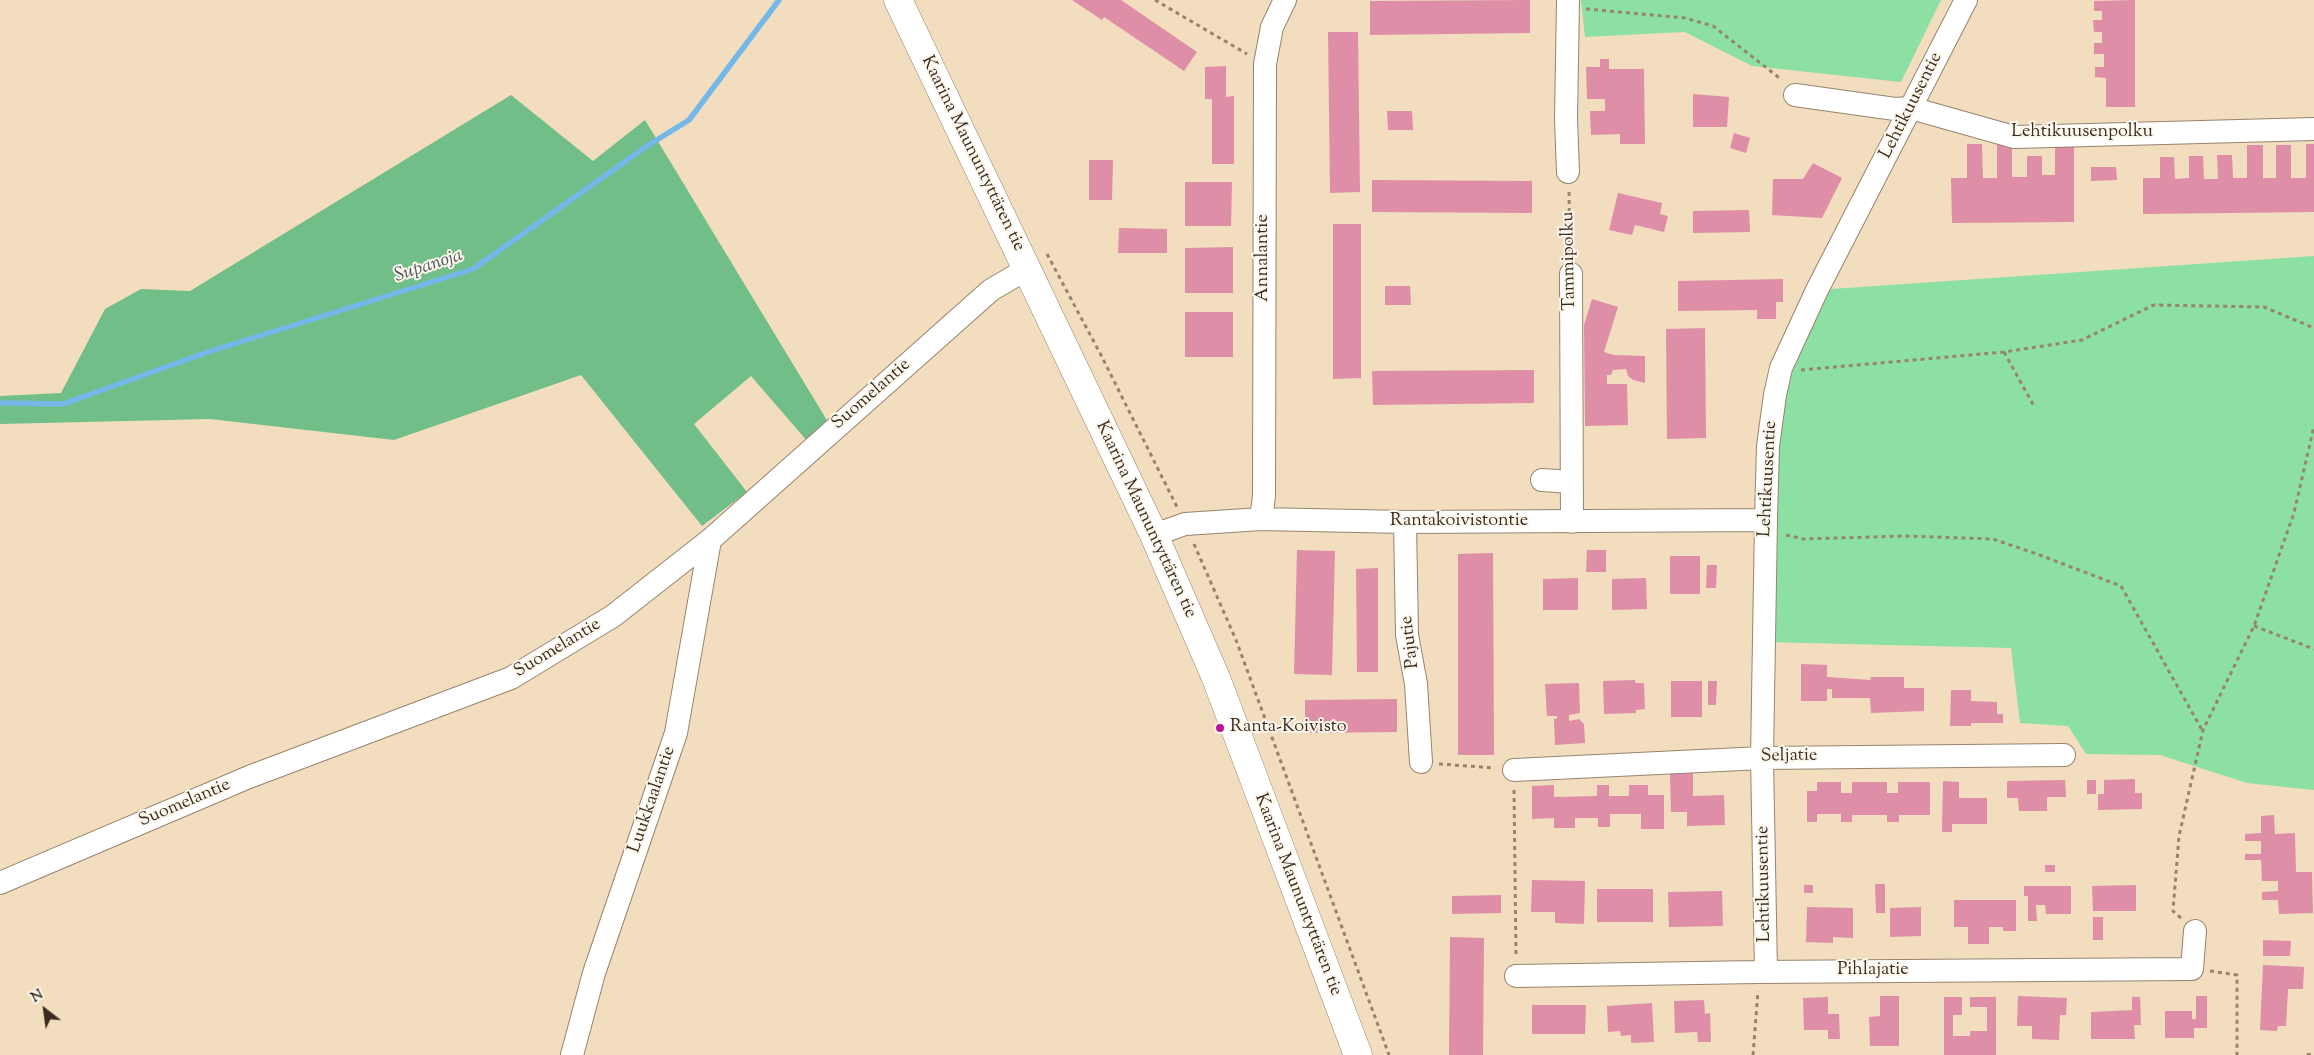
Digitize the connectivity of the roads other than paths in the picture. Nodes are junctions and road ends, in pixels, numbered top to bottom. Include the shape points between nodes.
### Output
1 (898, 0) edge
2 (1285, 0) edge
3 (1966, 0) edge
4 (1568, 4) edge
5 (1795, 95) road end
6 (1912, 108) junction
7 (2314, 129) edge
8 (1568, 172) road end
9 (1027, 269) junction
10 (1571, 274) road end
11 (1542, 480) dead end
12 (1570, 482) junction
13 (1261, 519) junction
14 (1406, 522) junction
15 (1572, 522) junction
16 (1766, 526) junction
17 (1154, 535) junction
18 (710, 540) junction
19 (2064, 755) dead end
20 (1762, 758) junction
21 (1421, 762) road end
22 (1514, 770) road end
23 (0, 883) edge
24 (2195, 931) road end
25 (1761, 972) junction
26 (1516, 976) road end
27 (572, 1055) edge
28 (1358, 1055) edge

1 - 9 main road, Kaarina Maununtyttären tie
2 - 13 street, Annalantie via 1272,27 1265,64 1264,496
3 - 6 street, Lehtikuusentie
4 - 8 street
5 - 6 street, Lehtikuusenpolku via 1895,109
6 - 7 street, Lehtikuusenpolku via 2014,137
6 - 16 street, Lehtikuusentie via 1781,368 1768,446
9 - 17 main road, Kaarina Maununtyttären tie
9 - 18 street, Suomelantie via 992,290
10 - 12 street, Tammipolku
11 - 12 street
12 - 15 street, Tammipolku
13 - 14 street, Rantakoivistontie
13 - 17 street, Rantakoivistontie via 1185,524
14 - 15 street, Rantakoivistontie
14 - 21 street, Pajutie via 1407,635 1416,684
15 - 16 street, Rantakoivistontie
16 - 20 street, Lehtikuusentie
17 - 28 main road, Kaarina Maununtyttären tie via 1216,678
18 - 23 street, Suomelantie via 613,616 511,678 249,777
18 - 27 street, Luukkaalantie via 676,733 594,973
19 - 20 street, Seljatie
20 - 22 street, Seljatie
20 - 25 street, Lehtikuusentie
24 - 25 street, Pihlajatie via 2192,969
25 - 26 street, Pihlajatie

